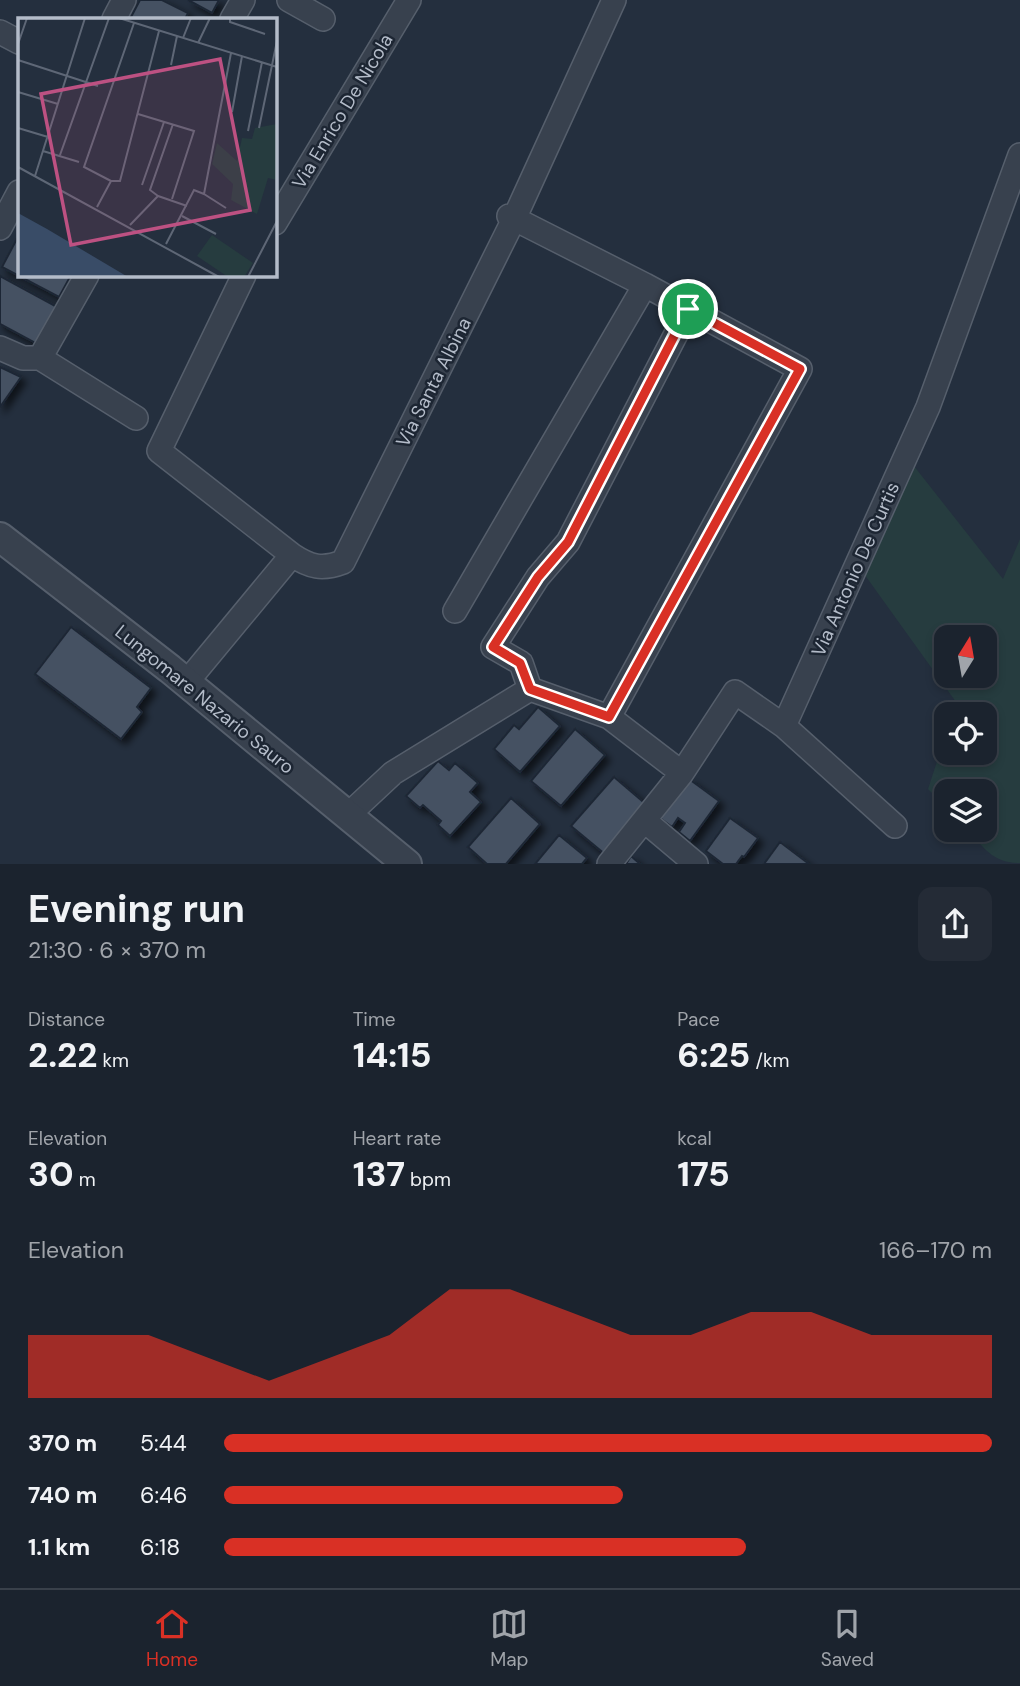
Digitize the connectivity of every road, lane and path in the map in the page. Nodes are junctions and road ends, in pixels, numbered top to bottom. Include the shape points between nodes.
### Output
1 (124, 0) edge
2 (243, 0) edge
3 (289, 0) edge
4 (409, 0) edge
5 (614, 0) edge
6 (115, 18) edge
7 (233, 18) edge
8 (323, 19) dead end
9 (0, 32) edge
10 (18, 41) edge
11 (1020, 155) edge
12 (18, 194) edge
13 (512, 218) junction
14 (276, 221) edge
15 (0, 228) edge
16 (87, 276) edge
17 (244, 276) edge
18 (645, 285) junction
19 (688, 309) junction
20 (0, 348) edge
21 (40, 358) junction
22 (136, 418) dead end
23 (0, 537) edge
24 (292, 555) junction
25 (455, 611) dead end
26 (186, 683) junction
27 (530, 689) junction
28 (609, 717) junction
29 (785, 726) junction
30 (682, 773) junction
31 (348, 815) junction
32 (645, 821) junction
33 (895, 826) dead end
34 (407, 863) edge
35 (609, 863) edge
36 (696, 863) edge

1 - 6 street
2 - 7 street
3 - 8 street
4 - 14 street, Via Enrico De Nicola
5 - 13 street, Via Santa Albina
9 - 10 street
11 - 29 street, Via Antonio De Curtis via 928,407
12 - 15 street
13 - 18 street
13 - 24 street, Via Santa Albina via 343,562 327,568
16 - 21 street
17 - 24 street, Via Santa Albina via 159,450
18 - 19 street
18 - 25 street
19 - 27 street via 568,542 538,577 493,647 520,663
19 - 28 street via 800,369
20 - 21 street via 23,358
21 - 22 street
23 - 26 street, Lungomare Nazario Sauro
24 - 26 street
26 - 31 street, Lungomare Nazario Sauro
27 - 28 street
27 - 31 street via 393,773
28 - 30 street
29 - 30 street via 735,692
29 - 33 street
30 - 32 street
31 - 34 street, Lungomare Nazario Sauro
32 - 35 street
32 - 36 street

